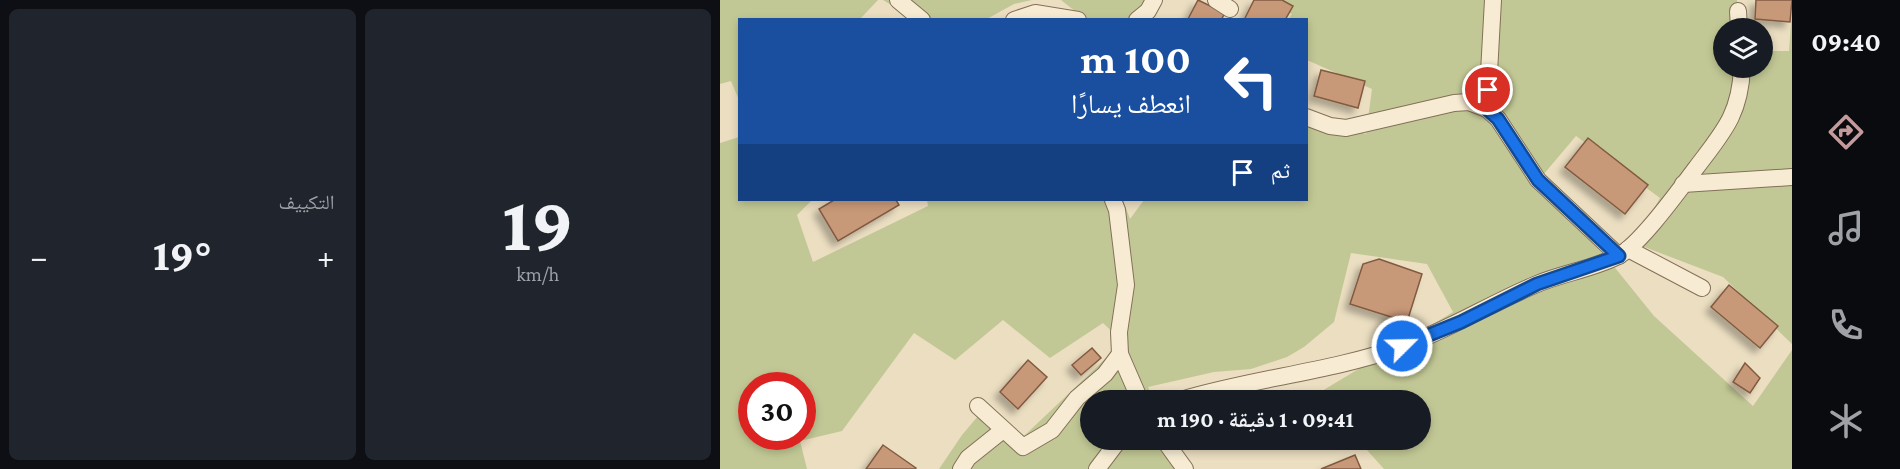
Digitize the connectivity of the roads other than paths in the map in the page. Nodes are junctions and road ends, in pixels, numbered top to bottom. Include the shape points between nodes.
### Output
1 (898, 0) edge
2 (1493, 0) edge
3 (1738, 11) dead end
4 (920, 18) edge
5 (1020, 18) edge
6 (1066, 18) edge
7 (1738, 18) edge
8 (1741, 78) edge
9 (1487, 109) junction
10 (1308, 118) edge
11 (1792, 177) edge
12 (1683, 184) junction
13 (1113, 201) edge
14 (1623, 252) junction
15 (1702, 288) dead end
16 (1120, 354) junction
17 (1136, 390) edge
18 (1214, 390) edge
19 (978, 406) dead end
20 (1003, 430) junction
21 (1111, 450) edge
22 (1171, 450) edge
23 (961, 469) edge
24 (1097, 469) edge
25 (1185, 469) edge

1 - 4 street
2 - 9 street
3 - 7 street
5 - 6 street via 1035,13
8 - 12 street via 1738,104 1728,126
9 - 10 street via 1469,102 1454,103 1346,128
9 - 14 street via 1498,119 1538,180
11 - 12 street
12 - 14 street
13 - 16 street via 1126,285
14 - 15 street
14 - 18 street via 1537,284 1402,346 1329,369
16 - 17 street
16 - 20 street via 1052,430 1023,447
19 - 20 street
20 - 23 street via 968,458
21 - 24 street
22 - 25 street

